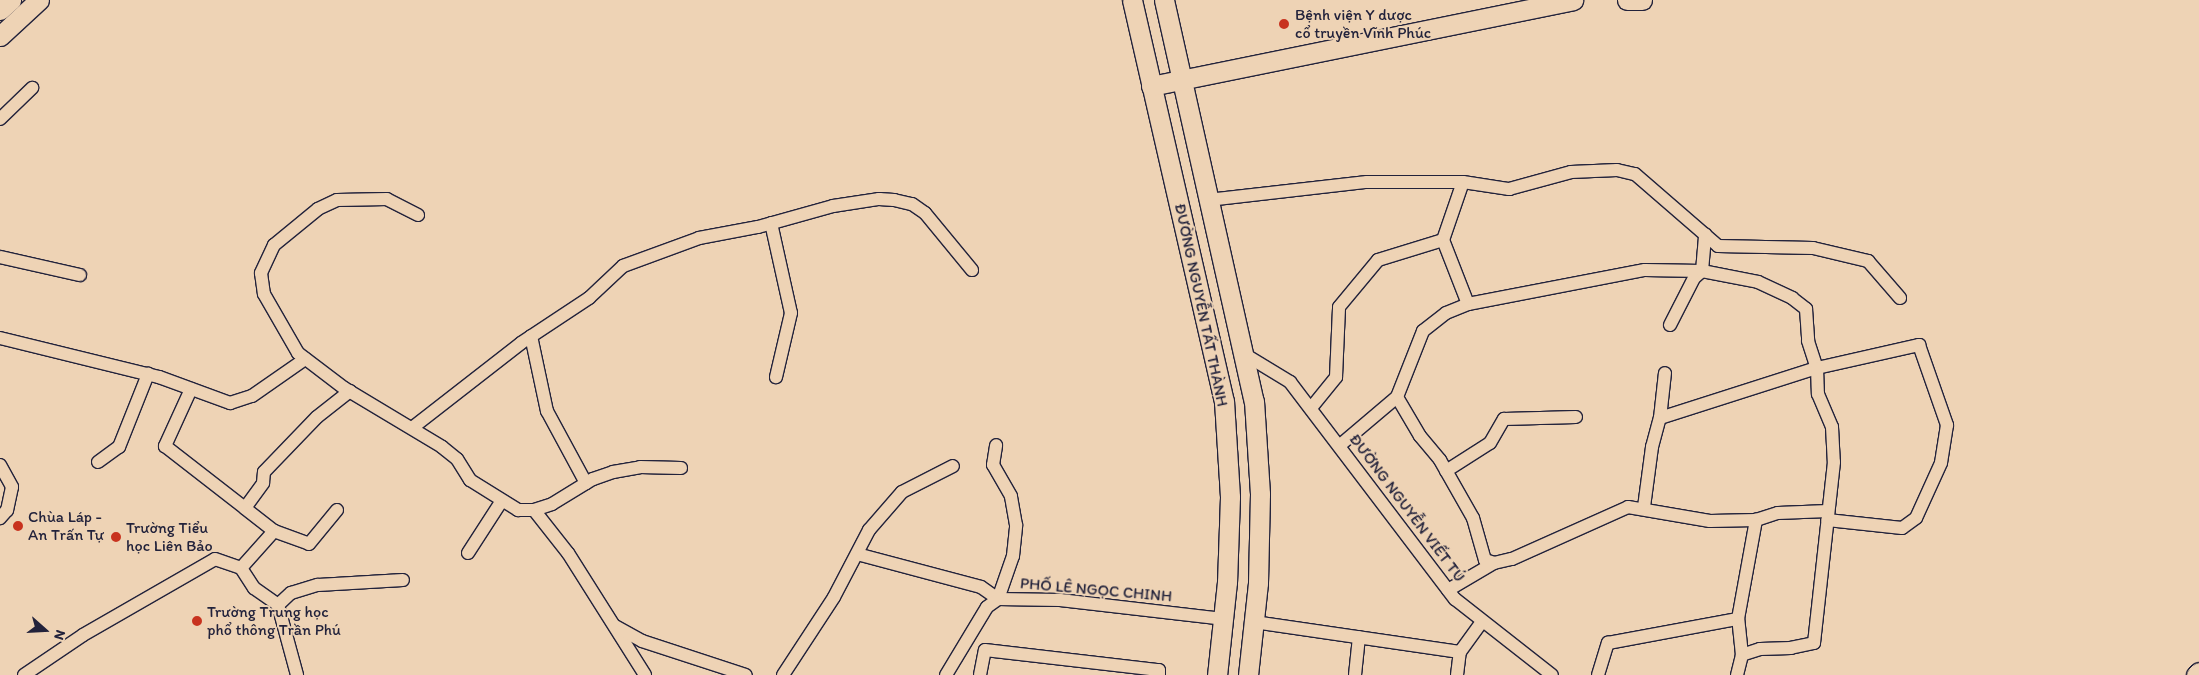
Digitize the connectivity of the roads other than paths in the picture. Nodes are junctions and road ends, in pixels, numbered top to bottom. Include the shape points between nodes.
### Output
1 (11, 0) edge
2 (39, 0) edge
3 (1132, 0) edge
4 (1164, 0) edge
5 (1573, 0) edge
6 (1627, 0) edge
7 (1642, 0) edge
8 (0, 10) edge
9 (0, 36) edge
10 (1182, 80) junction
11 (1151, 86) junction
12 (32, 88) dead end
13 (0, 119) edge
14 (1463, 182) junction
15 (1208, 200) junction
16 (418, 215) dead end
17 (771, 223) junction
18 (1706, 234) junction
19 (1443, 240) junction
20 (0, 258) edge
21 (972, 270) dead end
22 (1702, 271) junction
23 (80, 275) dead end
24 (1900, 298) dead end
25 (1468, 304) junction
26 (1670, 325) dead end
27 (531, 336) junction
28 (0, 338) edge
29 (1214, 350) junction
30 (1244, 354) junction
31 (305, 359) junction
32 (1816, 368) junction
33 (1665, 373) dead end
34 (148, 374) junction
35 (776, 377) dead end
36 (191, 389) junction
37 (350, 391) junction
38 (1397, 397) junction
39 (1311, 408) junction
40 (1576, 417) dead end
41 (1660, 418) junction
42 (412, 428) junction
43 (996, 445) dead end
44 (1339, 446) junction
45 (98, 462) dead end
46 (0, 466) edge
47 (953, 466) dead end
48 (681, 468) dead end
49 (1446, 470) junction
50 (586, 483) junction
51 (501, 502) junction
52 (1644, 507) junction
53 (244, 508) junction
54 (337, 510) dead end
55 (534, 510) junction
56 (1828, 516) junction
57 (0, 518) edge
58 (1756, 520) junction
59 (274, 531) junction
60 (468, 553) dead end
61 (857, 554) junction
62 (1494, 563) junction
63 (241, 568) junction
64 (403, 580) dead end
65 (1448, 590) junction
66 (998, 599) junction
67 (278, 605) junction
68 (1224, 619) junction
69 (1738, 619) junction
70 (1254, 622) junction
71 (1482, 622) junction
72 (613, 624) junction
73 (1359, 637) junction
74 (1460, 652) junction
75 (1742, 655) junction
76 (2199, 672) edge
77 (24, 675) edge
78 (297, 675) edge
79 (644, 675) edge
80 (746, 675) edge
81 (783, 675) edge
82 (946, 675) edge
83 (980, 675) edge
84 (1159, 675) edge
85 (1217, 675) edge
86 (1248, 675) edge
87 (1355, 675) edge
88 (1457, 675) edge
89 (1552, 675) edge
90 (1598, 675) edge
91 (1738, 675) edge
92 (2196, 675) edge

1 - 8 main road
2 - 9 main road
3 - 11 main road, ĐƯỜNG NGUYỄN TẤT THÀNH
4 - 10 main road, ĐƯỜNG NGUYỄN TẤT THÀNH
5 - 10 main road
6 - 7 main road
10 - 11 main road
10 - 15 main road, ĐƯỜNG NGUYỄN TẤT THÀNH
11 - 29 main road, ĐƯỜNG NGUYỄN TẤT THÀNH
12 - 13 street
14 - 15 street via 1367,182
14 - 18 street via 1509,189 1571,172 1617,170 1635,174
14 - 19 street
15 - 30 main road, ĐƯỜNG NGUYỄN TẤT THÀNH
16 - 31 street via 387,199 337,200 318,209 274,245 261,273 264,294 288,340
17 - 21 street via 833,206 879,199 912,204 938,226
17 - 27 street via 699,238 623,266 589,298
17 - 35 street via 791,313
18 - 22 street
18 - 24 street via 1718,246 1813,248 1868,261
19 - 25 street
19 - 39 street via 1378,260 1339,308 1336,377
20 - 23 street
22 - 25 street via 1645,270
22 - 26 street via 1694,278
22 - 32 street via 1758,282 1792,298 1806,309 1808,341
25 - 38 street via 1446,313 1423,331
27 - 42 street
27 - 50 street via 547,410
28 - 34 street
29 - 30 main road
29 - 68 main road, ĐƯỜNG NGUYỄN TẤT THÀNH via 1224,401 1230,497
30 - 39 street, ĐƯỜNG NGUYỄN VIẾT TÚ via 1290,382
30 - 70 main road, ĐƯỜNG NGUYỄN TẤT THÀNH via 1254,401 1260,494
31 - 36 street via 252,396 230,403
31 - 37 street
32 - 41 street
32 - 56 street via 1818,394 1832,428 1834,462
32 - 56 street via 1919,345 1947,425 1941,463 1916,518 1902,528
33 - 41 street
34 - 36 street
34 - 45 street via 119,447
36 - 53 street via 165,446
37 - 42 street
37 - 53 street via 317,417 264,472 262,483
38 - 44 street
38 - 49 street
39 - 44 street, ĐƯỜNG NGUYỄN VIẾT TÚ
40 - 49 street via 1504,419 1490,443
41 - 52 street via 1652,446
42 - 51 street via 457,459 470,480
43 - 66 street via 994,465 1011,496 1016,525 1013,556
44 - 65 street, ĐƯỜNG NGUYỄN VIẾT TÚ
46 - 57 street via 12,486 7,510
47 - 61 street via 902,492 869,530
48 - 50 street via 640,466 612,472
49 - 62 street via 1473,518 1485,560
50 - 55 street via 552,504
51 - 55 street via 518,510
51 - 60 street
52 - 58 street via 1710,521
52 - 62 street via 1628,507 1512,559
53 - 59 street
54 - 59 street via 309,544
55 - 72 street via 568,553
56 - 58 street via 1778,513
56 - 75 street via 1814,643 1760,649
58 - 69 street
59 - 63 street
61 - 66 street via 981,587
61 - 81 street via 834,597
62 - 65 street
63 - 67 street via 254,588
63 - 77 street via 215,559 200,565
64 - 67 street via 318,585 291,593
65 - 71 street, ĐƯỜNG NGUYỄN VIẾT TÚ
66 - 68 street, PHỐ LÊ NGỌC CHINH via 1060,600
66 - 82 street, PHỐ LÊ NGỌC CHINH via 987,607
67 - 78 street
68 - 85 main road, ĐƯỜNG NGUYỄN TẤT THÀNH
69 - 75 street
69 - 90 street via 1608,643
70 - 73 street
70 - 86 main road, ĐƯỜNG NGUYỄN TẤT THÀNH
71 - 74 street
71 - 89 street, ĐƯỜNG NGUYỄN VIẾT TÚ
72 - 79 street
72 - 80 street via 642,641
73 - 74 street
73 - 87 street
74 - 88 street
75 - 91 street
76 - 92 main road
83 - 84 street via 985,650 1159,670

